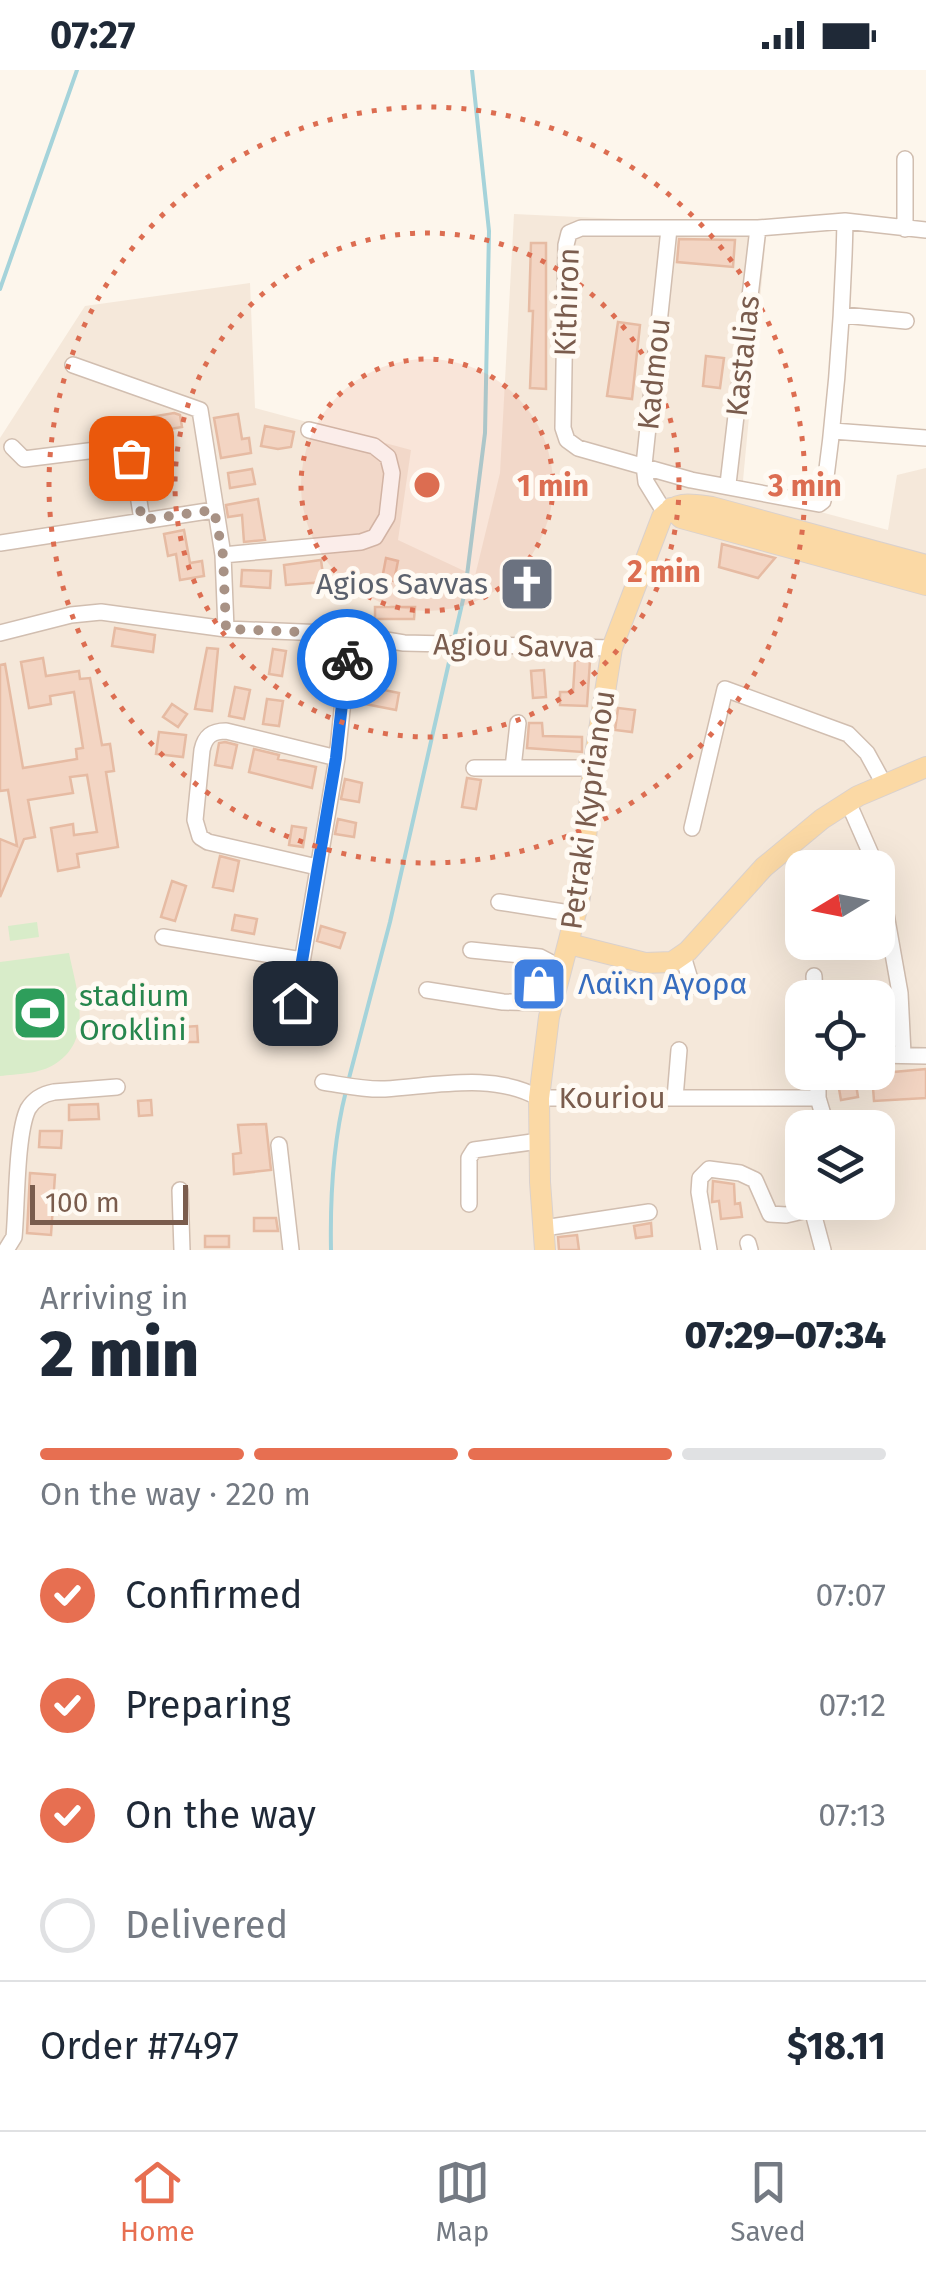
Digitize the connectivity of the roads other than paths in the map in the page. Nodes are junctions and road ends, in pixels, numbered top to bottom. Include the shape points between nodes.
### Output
1 (906, 158) dead end
2 (845, 221) junction
3 (758, 228) junction
4 (905, 228) junction
5 (669, 229) junction
6 (926, 230) edge
7 (843, 315) junction
8 (906, 321) dead end
9 (72, 365) dead end
10 (310, 430) dead end
11 (833, 431) junction
12 (926, 438) edge
13 (12, 447) dead end
14 (644, 465) junction
15 (728, 484) junction
16 (214, 510) junction
17 (668, 511) junction
18 (142, 520) junction
19 (0, 543) edge
20 (223, 555) junction
21 (926, 565) edge
22 (926, 585) edge
23 (226, 629) junction
24 (0, 632) edge
25 (350, 634) junction
26 (612, 648) junction
27 (518, 723) dead end
28 (336, 758) junction
29 (926, 767) edge
30 (474, 768) dead end
31 (513, 768) junction
32 (593, 768) junction
33 (884, 784) junction
34 (848, 802) junction
35 (692, 828) dead end
36 (869, 850) edge
37 (318, 867) junction
38 (499, 902) dead end
39 (576, 914) junction
40 (163, 937) dead end
41 (569, 944) junction
42 (470, 950) dead end
43 (683, 956) junction
44 (302, 960) junction
45 (894, 960) edge
46 (561, 968) junction
47 (814, 976) dead end
48 (814, 980) edge
49 (717, 986) dead end
50 (427, 990) dead end
51 (295, 1003) dead end
52 (552, 1003) junction
53 (679, 1050) dead end
54 (895, 1054) edge
55 (903, 1054) junction
56 (926, 1056) edge
57 (323, 1082) dead end
58 (117, 1087) dead end
59 (818, 1090) edge
60 (540, 1098) junction
61 (675, 1098) junction
62 (818, 1098) junction
63 (821, 1110) edge
64 (539, 1141) junction
65 (279, 1144) dead end
66 (180, 1190) dead end
67 (468, 1204) dead end
68 (649, 1212) dead end
69 (785, 1215) edge
70 (816, 1220) edge
71 (544, 1239) edge
72 (4, 1249) edge
73 (182, 1250) edge
74 (291, 1250) edge
75 (708, 1250) edge
76 (823, 1250) edge

1 - 4 street
2 - 3 street, Kithiron
2 - 4 street, Kithiron
2 - 7 street
3 - 5 street, Kithiron
3 - 15 street, Kastalias
4 - 6 street, Kithiron
5 - 14 street, Kadmou
5 - 14 street, Kithiron via 581,228 566,245 567,440
7 - 8 street
7 - 11 street
9 - 16 street via 200,410
10 - 20 street via 374,446 388,457 392,478 381,531 361,542
11 - 12 street
11 - 15 street via 819,504
13 - 18 street via 24,459 124,450 133,463
14 - 15 street
14 - 17 street, Kadmou via 646,482
16 - 18 street
16 - 20 street
17 - 21 main road via 684,503 712,507
17 - 22 main road
17 - 26 main road, Petraki Kyprianou
18 - 19 street
20 - 23 street
23 - 24 street, Agiou Savva via 101,612
23 - 25 street, Agiou Savva
25 - 26 street, Agiou Savva via 404,642
25 - 28 street
26 - 32 main road, Petraki Kyprianou
27 - 31 street
28 - 37 street
28 - 37 street via 226,731 211,733 202,750 195,820 200,837
29 - 33 main road
30 - 31 street
31 - 32 street
32 - 39 main road, Petraki Kyprianou
33 - 34 main road
33 - 35 street via 848,734 725,688
34 - 36 street
34 - 43 main road via 764,867
37 - 44 street
38 - 39 street
39 - 41 main road, Petraki Kyprianou
40 - 44 street
41 - 43 main road, Petraki Kyprianou via 652,964
41 - 46 main road, Petraki Kyprianou
42 - 46 street via 540,956
43 - 49 street via 692,986
44 - 51 street
45 - 55 street
46 - 52 main road, Petraki Kyprianou
47 - 48 street
50 - 52 street
52 - 60 main road, Petraki Kyprianou
53 - 61 street
54 - 55 street
55 - 56 street
57 - 60 street, Kouriou via 389,1089 456,1083 517,1088
58 - 72 street via 44,1094 32,1104 14,1237
59 - 62 street
60 - 61 street, Kouriou
60 - 64 main road, Petraki Kyprianou
61 - 62 street, Kouriou
62 - 63 street
64 - 67 street via 474,1150
64 - 71 main road, Petraki Kyprianou
65 - 74 street
66 - 73 street
68 - 71 street
69 - 75 street via 770,1214 755,1180 709,1169 699,1184
70 - 76 street

